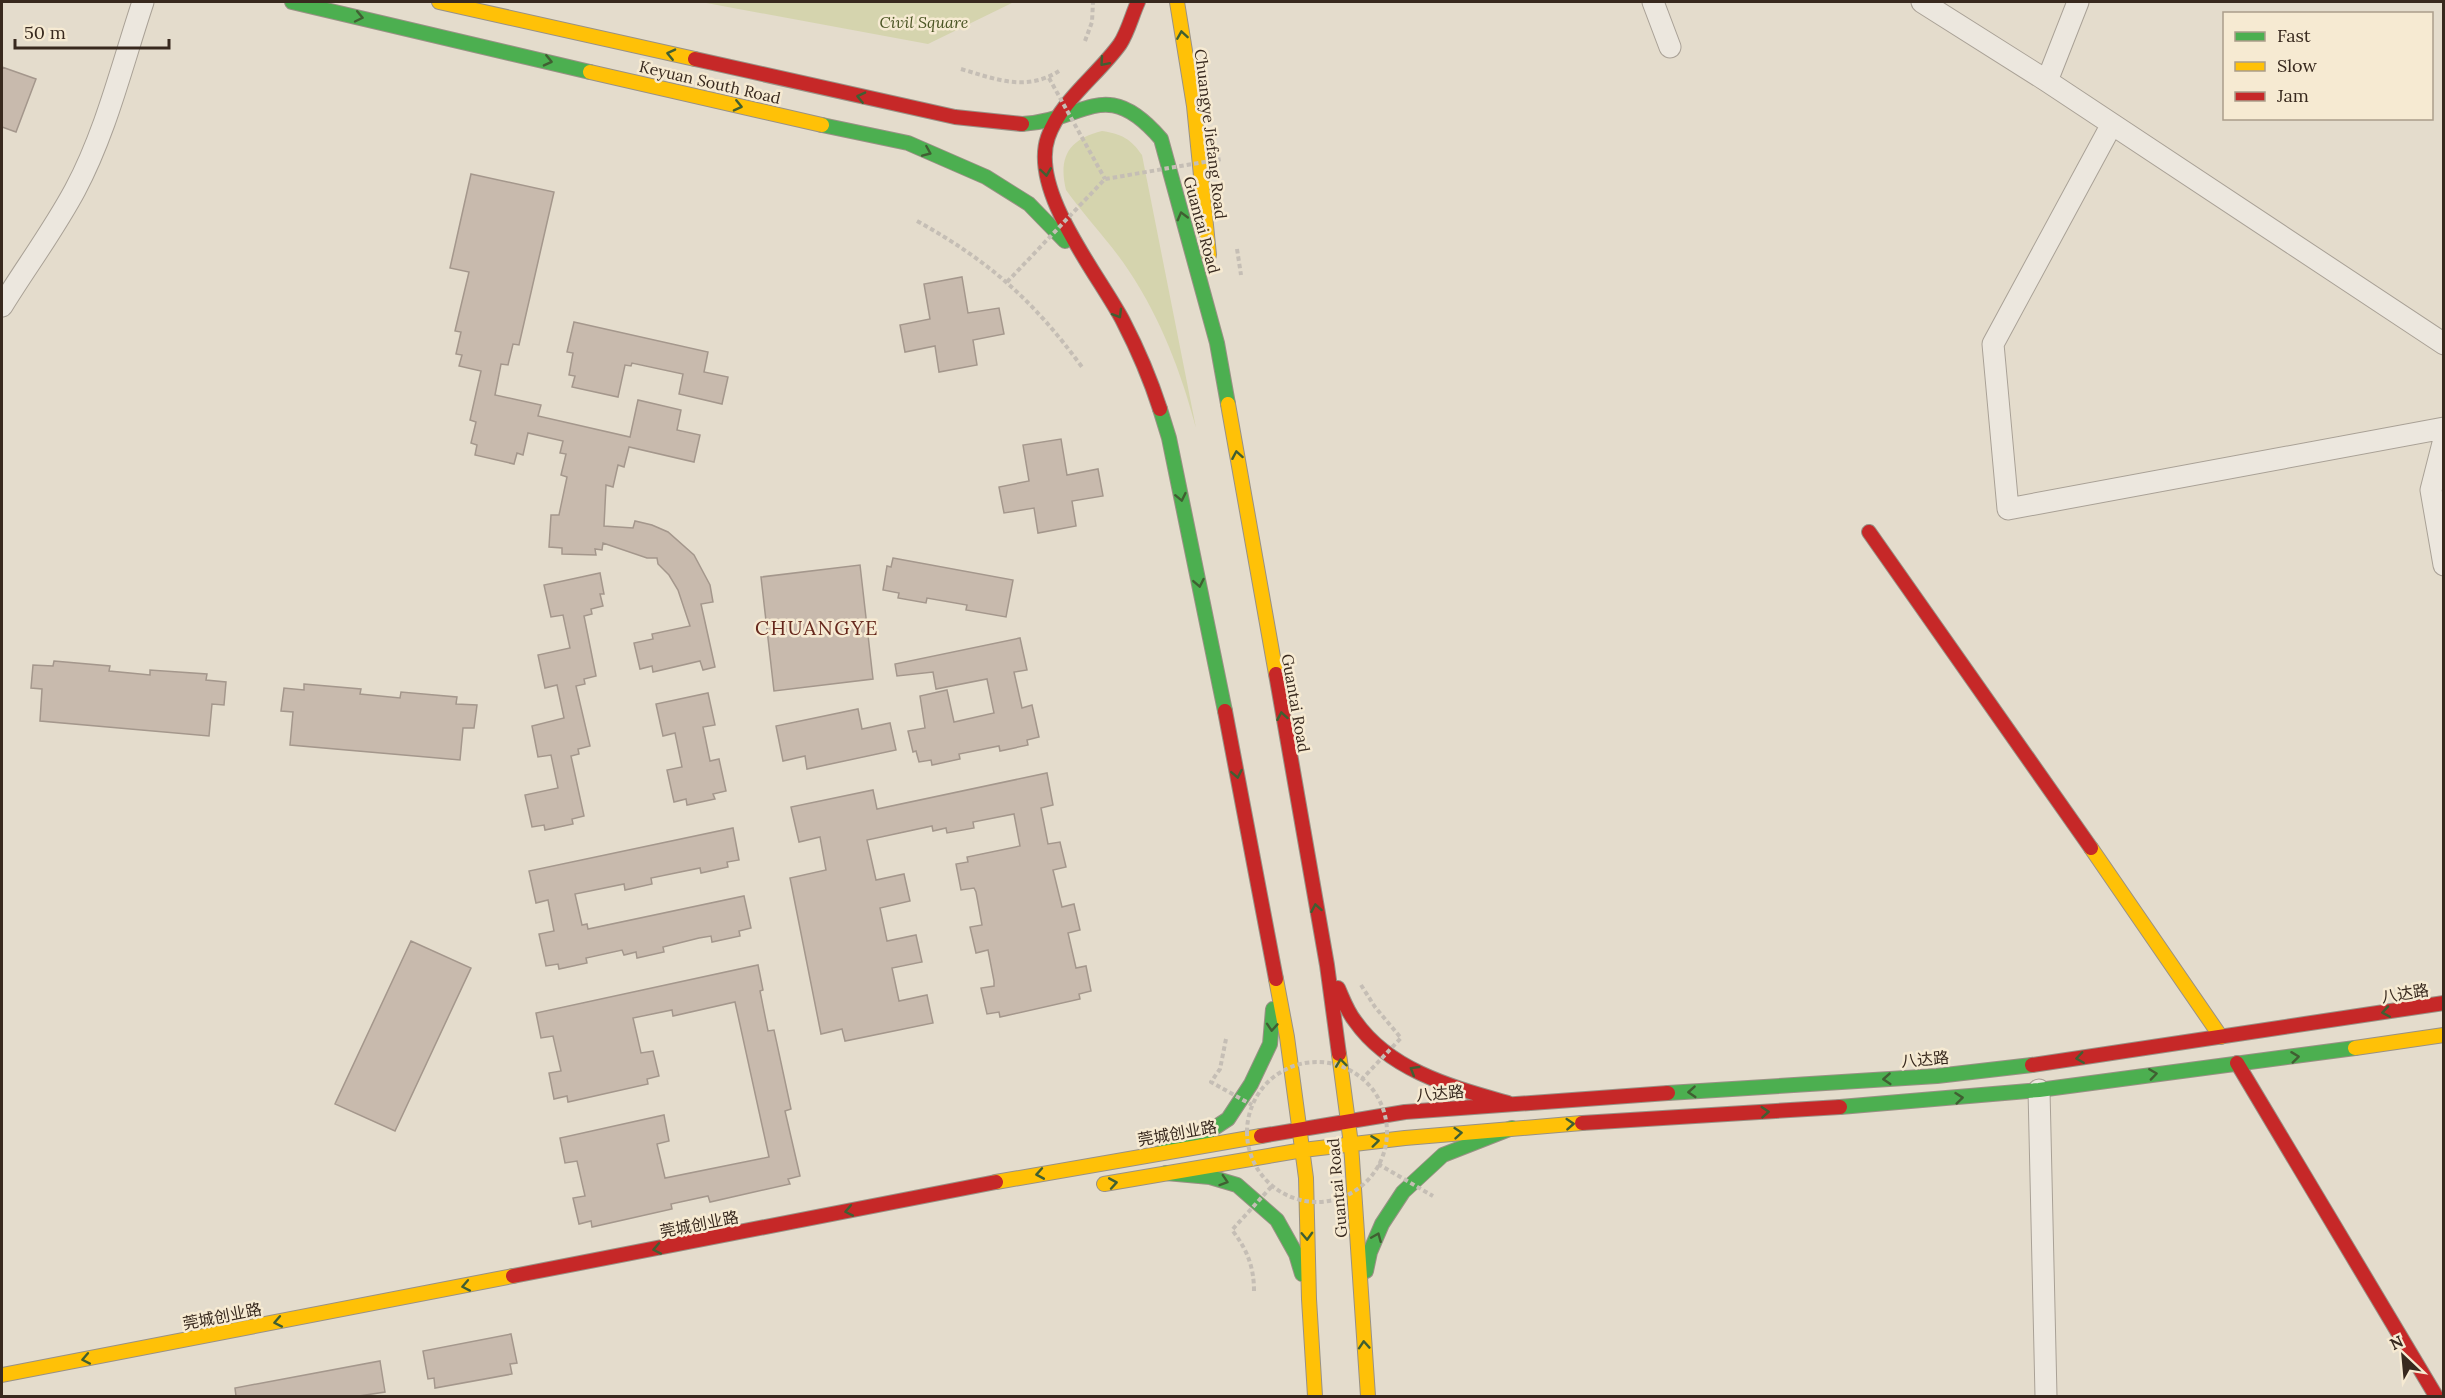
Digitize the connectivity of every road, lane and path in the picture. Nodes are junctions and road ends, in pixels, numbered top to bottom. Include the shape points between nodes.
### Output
1 (143, 2) edge
2 (287, 2) edge
3 (439, 2) edge
4 (1093, 2) edge
5 (1138, 2) edge
6 (1177, 2) edge
7 (1653, 2) edge
8 (1922, 2) edge
9 (2078, 2) edge
10 (297, 3) edge
11 (1084, 42) dead end
12 (1670, 47) dead end
13 (1066, 67) dead end
14 (961, 69) dead end
15 (1048, 78) junction
16 (2047, 81) junction
17 (1085, 83) junction
18 (1058, 95) dead end
19 (1020, 109) dead end
20 (1059, 117) junction
21 (982, 121) junction
22 (2112, 124) junction
23 (1222, 159) dead end
24 (1106, 179) junction
25 (917, 221) dead end
26 (1087, 264) junction
27 (1007, 282) junction
28 (2, 306) edge
29 (1216, 343) junction
30 (2444, 344) edge
31 (1082, 367) dead end
32 (2444, 428) edge
33 (2444, 439) edge
34 (1869, 532) dead end
35 (2444, 565) edge
36 (1327, 965) junction
37 (1276, 969) junction
38 (1361, 985) dead end
39 (2444, 1003) edge
40 (2444, 1035) edge
41 (2222, 1037) junction
42 (1226, 1038) dead end
43 (2237, 1064) junction
44 (1362, 1078) junction
45 (2039, 1090) junction
46 (1508, 1103) junction
47 (1252, 1105) junction
48 (1405, 1112) joint
49 (1347, 1121) junction
50 (1301, 1128) junction
51 (1512, 1128) junction
52 (1351, 1144) junction
53 (1303, 1150) junction
54 (1160, 1153) junction
55 (1378, 1164) junction
56 (1166, 1173) junction
57 (1272, 1186) junction
58 (1088, 1187) dead end
59 (1432, 1196) dead end
60 (1254, 1291) dead end
61 (1361, 1293) junction
62 (1309, 1299) junction
63 (2, 1375) edge
64 (1315, 1396) edge
65 (1368, 1396) edge
66 (2046, 1396) edge
67 (2436, 1396) edge

1 - 28 street via 101,131 75,189
2 - 10 main road, Keyuan South Road
21 -> 3 main road, Keyuan South Road via 906,108
4 - 11 path via 1092,22
5 -> 17 main road via 1120,43
29 -> 6 main road, Chuangye Jiefang Road via 1194,106
7 - 12 street
8 - 16 street
9 - 16 street
10 -> 26 main road, Keyuan South Road via 908,143 986,177 1029,204
13 - 15 path
14 - 15 path via 1010,83
15 - 24 path, bridge
16 - 22 street
17 - 18 main road
17 - 20 main road
19 - 21 main road
20 - 21 main road, Keyuan South Road via 1042,122
20 -> 26 main road via 1048,137 1044,160 1047,183
29 -> 20 main road, Guantai Road via 1161,139 1148,123 1122,106 1093,104
22 - 30 street
22 - 32 street via 1993,344 2008,509
23 - 24 path, bridge
24 - 27 path, bridge
25 - 27 path via 956,243
26 -> 37 main road, Guantai Road via 1122,319 1147,369 1169,438
27 - 31 path via 1055,331
36 -> 29 main road, Guantai Road
33 - 35 street via 2431,490
34 - 41 main road
46 -> 36 main road via 1425,1077 1377,1047 1354,1021
49 -> 36 main road, Guantai Road
37 - 50 main road, Guantai Road
37 -> 54 main road via 1270,1044 1234,1111 1202,1136
38 - 44 path, bridge via 1401,1038
39 -> 41 main road, 八达路
43 -> 40 main road
41 -> 46 main road, 八达路 via 1937,1076
42 - 47 path, bridge via 1220,1068 1211,1082
45 -> 43 main road
43 - 67 main road
44 - 47 path, bridge via 1330,1063 1291,1067 1276,1075
44 - 55 path, bridge via 1381,1103 1386,1119 1385,1150
51 -> 45 main road via 1939,1101
45 - 66 street
46 - 48 main road, 八达路
47 - 57 path, bridge via 1247,1126 1251,1155
48 - 49 main road, 莞城创业路
49 - 50 main road, 莞城创业路
49 - 52 main road, Guantai Road
50 - 53 main road, Guantai Road
50 - 54 main road, 莞城创业路
52 -> 51 main road
61 -> 51 main road via 1370,1252 1403,1192 1443,1155
52 - 53 main road
52 - 61 main road, Guantai Road
53 - 56 main road
53 -> 62 main road, Guantai Road
54 -> 63 main road, 莞城创业路
55 - 57 path, bridge via 1365,1183 1350,1194 1324,1202 1297,1199
55 - 59 path, bridge
58 -> 56 main road
56 -> 62 main road via 1210,1177 1237,1185 1277,1220 1296,1254
57 - 60 path, bridge via 1232,1230 1253,1269
65 -> 61 main road, Guantai Road
62 - 64 main road, Guantai Road

